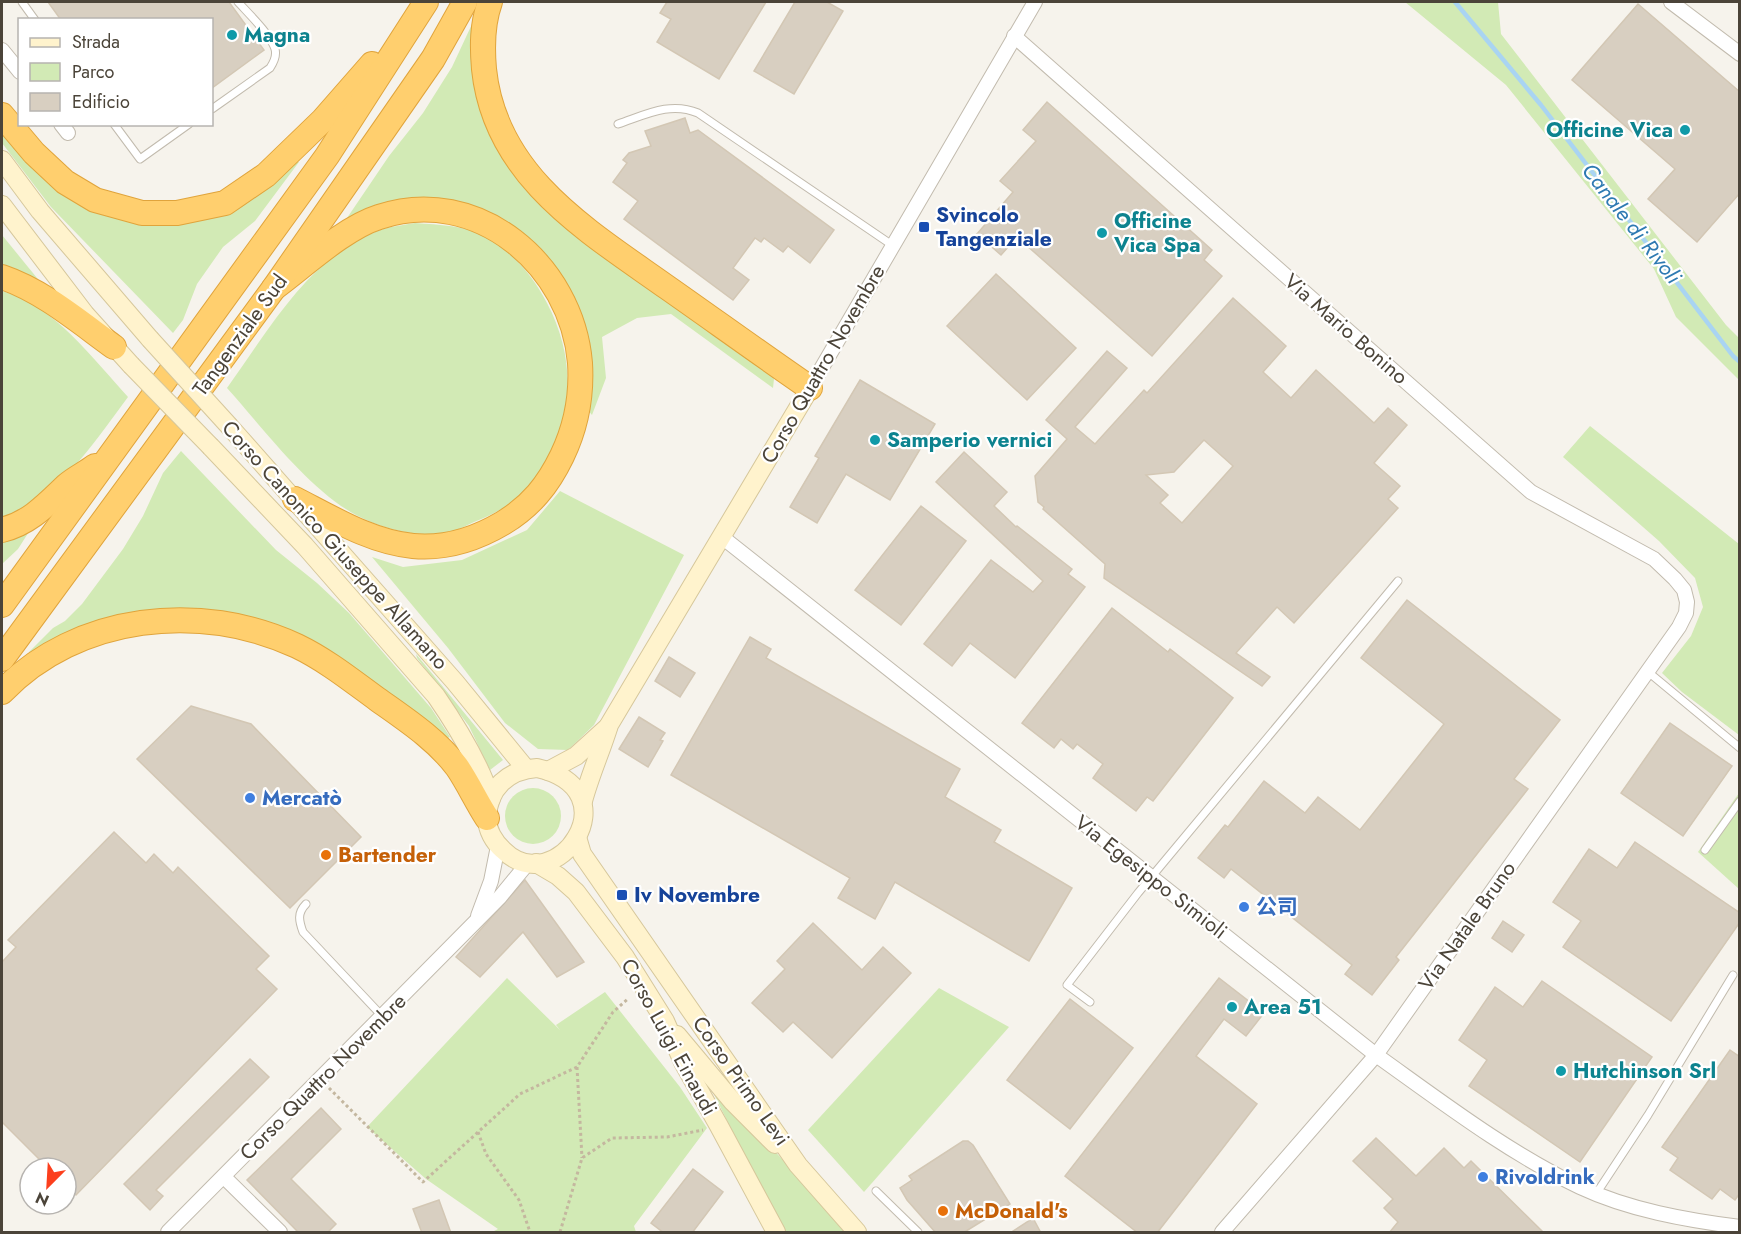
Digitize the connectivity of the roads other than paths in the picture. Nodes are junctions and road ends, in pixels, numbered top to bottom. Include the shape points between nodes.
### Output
1 (22, 2) edge
2 (238, 2) edge
3 (465, 2) edge
4 (490, 2) edge
5 (1035, 2) edge
6 (1671, 2) edge
7 (425, 3) edge
8 (34, 18) edge
9 (1014, 36) junction
10 (2, 50) edge
11 (1740, 54) edge
12 (18, 70) edge
13 (213, 108) edge
14 (2, 115) edge
15 (618, 124) dead end
16 (115, 126) edge
17 (186, 126) edge
18 (2, 160) edge
19 (2, 205) edge
20 (892, 245) junction
21 (2, 277) edge
22 (274, 288) junction
23 (114, 347) junction
24 (810, 388) junction
25 (109, 457) junction
26 (295, 499) junction
27 (2, 530) edge
28 (722, 537) junction
29 (1398, 581) dead end
30 (1687, 602) joint
31 (2, 605) edge
32 (2, 659) edge
33 (1647, 671) junction
34 (2, 692) edge
35 (609, 725) junction
36 (1740, 748) edge
37 (526, 769) junction
38 (548, 771) junction
39 (583, 801) junction
40 (1740, 801) edge
41 (489, 808) junction
42 (577, 837) junction
43 (498, 846) junction
44 (1705, 850) dead end
45 (532, 863) junction
46 (1151, 878) junction
47 (306, 904) dead end
48 (476, 920) junction
49 (1733, 975) dead end
50 (682, 998) joint
51 (1090, 1002) dead end
52 (382, 1016) junction
53 (665, 1021) junction
54 (1376, 1055) junction
55 (798, 1165) junction
56 (224, 1177) junction
57 (876, 1191) dead end
58 (1596, 1194) junction
59 (1740, 1227) edge
60 (168, 1233) edge
61 (280, 1233) edge
62 (776, 1233) edge
63 (857, 1233) edge
64 (918, 1233) edge
65 (1222, 1233) edge

1 - 8 lane
2 - 13 lane via 267,36 275,49 275,60 270,68
3 - 22 highway, Tangenziale Sud via 433,59
4 - 24 highway via 483,31 483,54 490,103 508,146 533,181 584,227
5 - 9 street, Corso Quattro Novembre
6 - 11 street
7 - 14 highway via 323,120 266,176 225,203 177,213 142,213 95,200 65,182
7 - 25 highway, Tangenziale Sud via 327,156
9 - 20 street, Corso Quattro Novembre
9 - 30 street, Via Mario Bonino via 1531,492 1654,558 1676,579
10 - 12 street
15 - 20 lane via 660,109 686,108
16 - 17 lane via 140,159
18 - 26 main road, Corso Canonico Giuseppe Allamano, bridge via 40,211 150,339
19 - 23 main road, Corso Canonico Giuseppe Allamano
20 - 24 street, Corso Quattro Novembre
21 - 23 highway via 40,295
22 - 26 highway via 359,226 379,217 435,209 460,213 509,237 531,255 564,307 580,362 576,419 554,474 521,512 495,527 448,545 411,546 361,531
22 - 32 highway, Tangenziale Sud
23 - 41 main road, Corso Canonico Giuseppe Allamano, bridge via 305,546 436,696 482,774
24 - 28 main road, Corso Quattro Novembre
25 - 27 highway via 69,484 32,517
25 - 31 highway, Tangenziale Sud
26 - 37 main road, Corso Canonico Giuseppe Allamano
28 - 35 main road, Corso Quattro Novembre
28 - 46 street, Via Egesippo Simioli
29 - 46 lane
30 - 33 street, Via Natale Bruno via 1679,627
33 - 36 lane
33 - 54 street, Via Natale Bruno
34 - 41 highway via 29,666 53,651 112,629 177,620 242,626 297,646 326,662 412,724 457,767
35 - 38 main road, Corso Quattro Novembre via 576,756
35 - 39 main road, Corso Quattro Novembre
37 - 38 main road
37 - 41 main road via 510,774 498,785
38 - 39 main road via 573,786
39 - 42 main road via 584,816
40 - 44 lane
41 - 43 main road via 489,828
42 - 45 main road via 560,856
42 - 50 main road, Corso Luigi Einaudi via 582,854
43 - 45 main road via 517,860
43 - 48 street, Corso Quattro Novembre
45 - 48 street, Corso Quattro Novembre
45 - 53 main road, Corso Luigi Einaudi via 558,876 581,897
46 - 51 lane via 1067,985
46 - 54 street, Via Egesippo Simioli
47 - 52 lane via 298,919 303,932
48 - 52 street, Corso Quattro Novembre
49 - 58 lane
50 - 55 main road, Corso Primo Levi
52 - 56 street, Corso Quattro Novembre
53 - 55 main road, Corso Primo Levi via 733,1102
53 - 62 main road, Corso Luigi Einaudi via 683,1062
54 - 58 street, Via Egesippo Simioli via 1535,1164
54 - 65 street, Via Natale Bruno
55 - 63 main road, Corso Primo Levi
56 - 60 street, Corso Quattro Novembre
56 - 61 street
57 - 64 lane
58 - 59 street, Via Egesippo Simioli via 1691,1221

